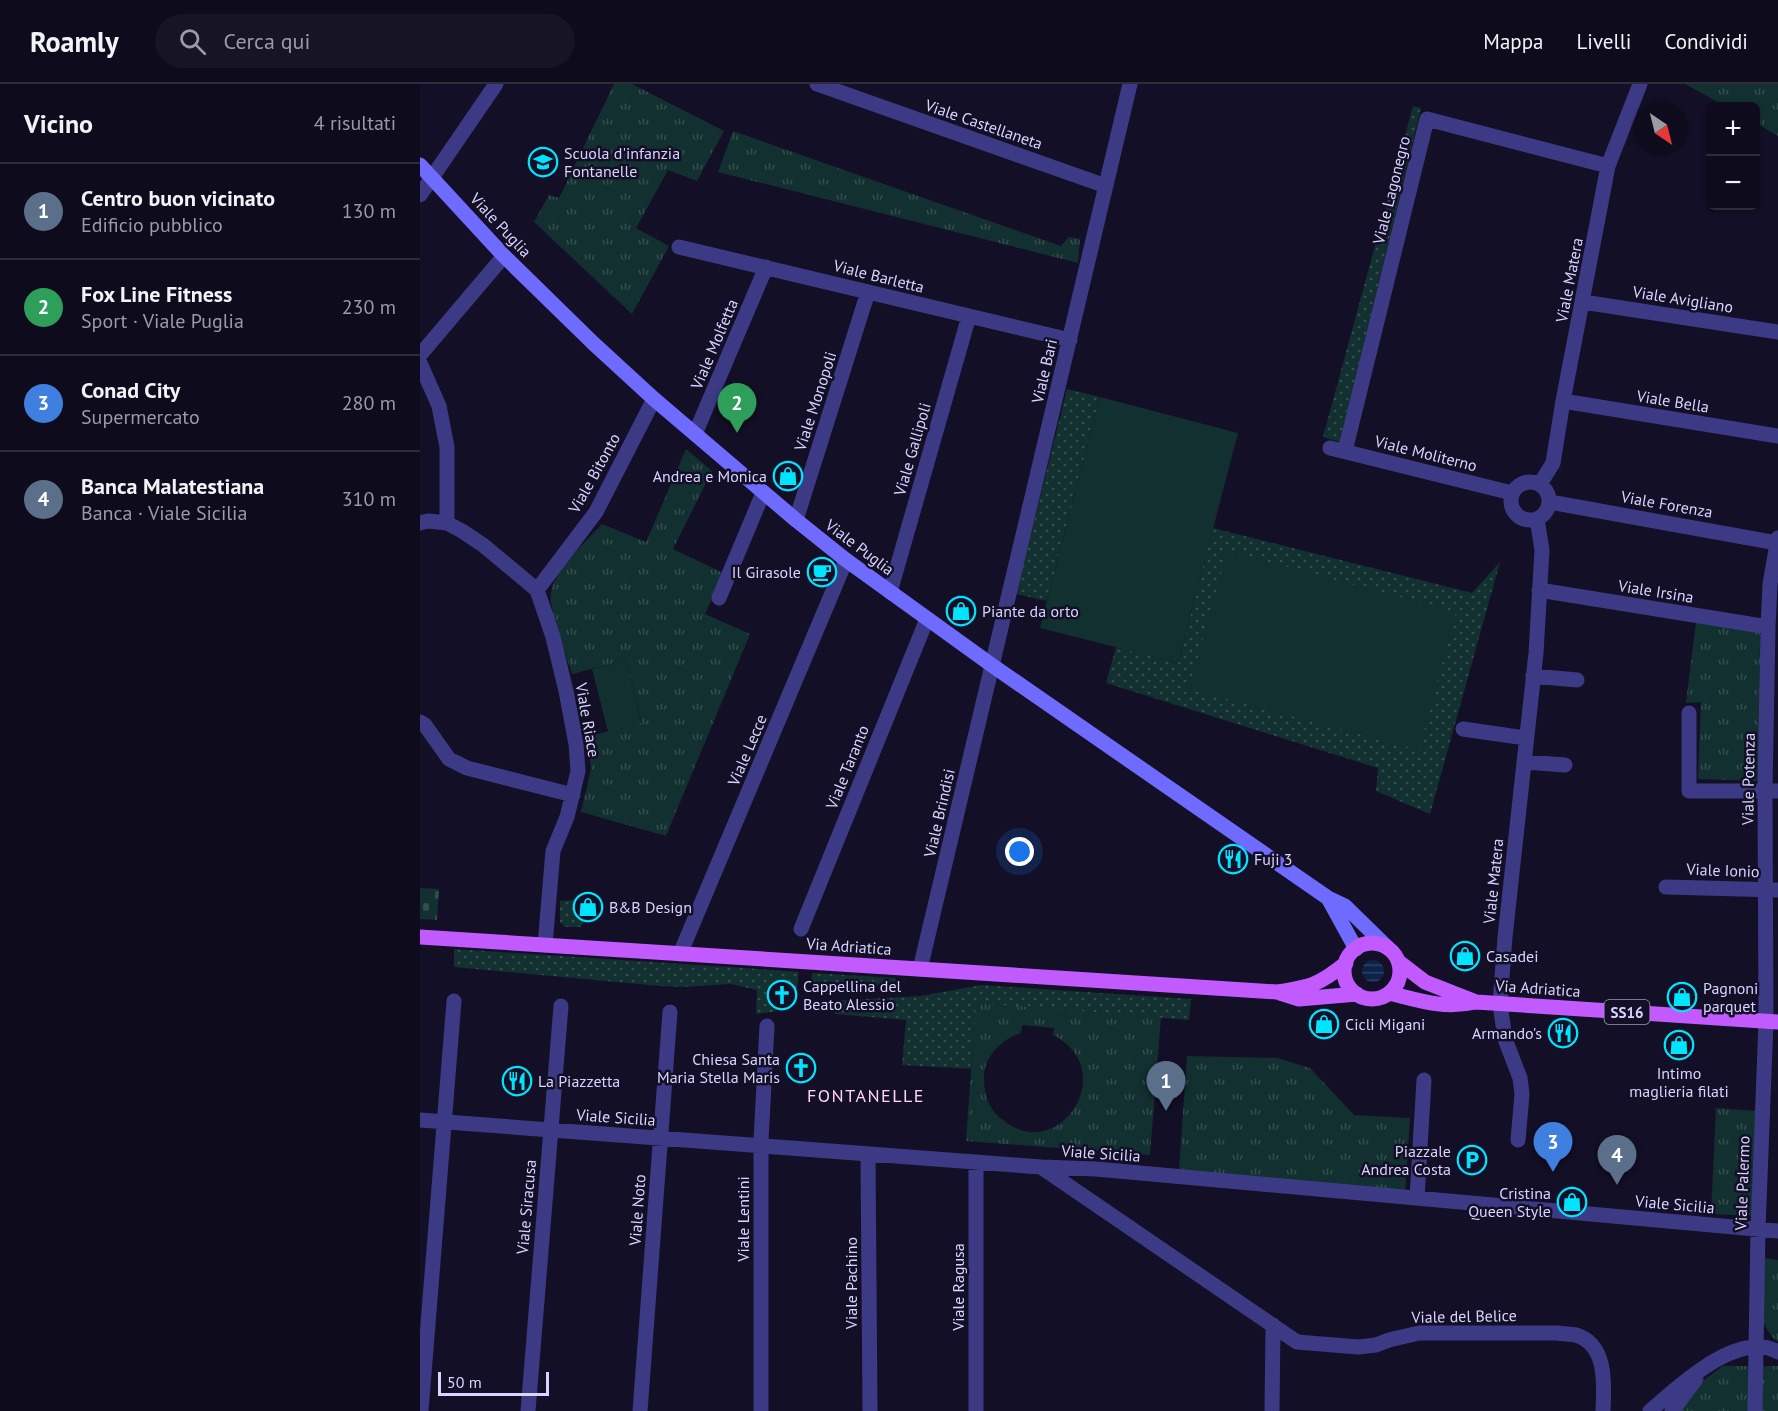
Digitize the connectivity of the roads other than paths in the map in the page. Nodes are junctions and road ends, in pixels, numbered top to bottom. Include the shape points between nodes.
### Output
1 (496, 84) edge
2 (817, 84) edge
3 (1130, 84) edge
4 (1640, 84) edge
5 (420, 165) edge
6 (1608, 166) junction
7 (431, 178) junction
8 (1106, 186) junction
9 (420, 195) edge
10 (679, 247) dead end
11 (504, 256) junction
12 (766, 267) junction
13 (868, 292) junction
14 (1583, 302) junction
15 (969, 316) junction
16 (1778, 332) edge
17 (1070, 340) junction
18 (420, 355) edge
19 (420, 363) edge
20 (654, 399) junction
21 (1563, 402) junction
22 (695, 434) junction
23 (1778, 436) edge
24 (1330, 448) dead end
25 (1345, 452) junction
26 (1540, 484) junction
27 (763, 493) junction
28 (1512, 493) junction
29 (1550, 502) junction
30 (1537, 519) junction
31 (796, 520) junction
32 (420, 523) edge
33 (447, 524) junction
34 (1777, 540) edge
35 (846, 560) junction
36 (1774, 584) edge
37 (537, 590) junction
38 (1539, 590) junction
39 (890, 592) junction
40 (719, 598) dead end
41 (927, 619) junction
42 (1768, 627) junction
43 (993, 666) junction
44 (1533, 676) junction
45 (1577, 680) dead end
46 (1773, 690) edge
47 (1689, 714) dead end
48 (420, 722) edge
49 (1463, 729) dead end
50 (1527, 738) junction
51 (1524, 762) junction
52 (1565, 765) dead end
53 (1772, 791) edge
54 (573, 795) junction
55 (1666, 886) dead end
56 (1772, 890) edge
57 (1328, 898) junction
58 (801, 929) dead end
59 (420, 937) edge
60 (545, 945) junction
61 (1388, 948) junction
62 (1356, 949) junction
63 (680, 954) junction
64 (1399, 962) junction
65 (1346, 963) junction
66 (920, 969) junction
67 (1277, 992) junction
68 (1389, 993) junction
69 (1357, 994) junction
70 (454, 1001) dead end
71 (1476, 1002) junction
72 (1500, 1004) junction
73 (561, 1006) dead end
74 (670, 1012) dead end
75 (1772, 1022) edge
76 (767, 1026) dead end
77 (1424, 1080) dead end
78 (420, 1120) edge
79 (444, 1122) junction
80 (550, 1130) junction
81 (660, 1138) junction
82 (1518, 1140) dead end
83 (761, 1146) junction
84 (868, 1154) junction
85 (976, 1162) junction
86 (1041, 1167) junction
87 (1417, 1198) junction
88 (1758, 1229) junction
89 (1778, 1231) edge
90 (1273, 1325) junction
91 (1756, 1346) junction
92 (1778, 1352) edge
93 (1707, 1365) junction
94 (421, 1411) edge
95 (528, 1411) edge
96 (640, 1411) edge
97 (761, 1411) edge
98 (870, 1411) edge
99 (976, 1411) edge
100 (1272, 1411) edge
101 (1603, 1411) edge
102 (1650, 1411) edge
103 (1672, 1411) edge
104 (1755, 1411) edge

1 - 7 street
2 - 8 street, Viale Castellaneta
3 - 8 street, Viale Bari
4 - 6 street, Viale Matera
5 - 7 main road, Viale Puglia
6 - 14 street, Viale Matera
6 - 25 street, Viale Lagonegro via 1427,119
7 - 9 street
7 - 11 main road, Viale Puglia
8 - 17 street, Viale Bari
10 - 12 street, Viale Barletta
11 - 18 street
11 - 20 main road, Viale Puglia
12 - 13 street, Viale Barletta
12 - 22 street, Viale Molfetta
13 - 15 street, Viale Barletta
13 - 31 street, Viale Monopoli
14 - 16 street, Viale Avigliano
14 - 21 street, Viale Matera
15 - 17 street, Viale Barletta
15 - 39 street, Viale Gallipoli
17 - 43 street, Viale Bari
19 - 33 street via 439,406 447,447
20 - 22 main road, Viale Puglia
20 - 37 street, Viale Bitonto via 596,512
21 - 23 street, Viale Bella
21 - 26 street, Viale Matera via 1553,463
22 - 27 main road, Viale Puglia
24 - 25 street, Viale Moliterno
25 - 28 street, Viale Moliterno
26 - 28 street via 1530,481
26 - 29 street via 1548,492
27 - 31 main road, Viale Puglia
27 - 40 street
28 - 30 street via 1511,504 1516,514 1526,520
29 - 30 street via 1546,513
29 - 34 street, Viale Forenza
30 - 38 street, Viale Matera via 1542,550
31 - 35 main road, Viale Puglia
32 - 33 street
33 - 37 street via 483,545
34 - 36 street, Viale Potenza
35 - 39 main road, Viale Puglia
35 - 63 street, Viale Lecce
36 - 42 street, Viale Potenza
37 - 54 street, Viale Riace via 553,637 576,744 578,771
38 - 42 street, Viale Irsina
38 - 44 street, Viale Matera
39 - 41 main road, Viale Puglia
41 - 43 main road, Viale Puglia
41 - 58 street, Viale Taranto
42 - 46 street, Viale Potenza
43 - 57 main road, Viale Puglia
43 - 66 street, Viale Brindisi
44 - 45 street
44 - 50 street, Viale Matera
46 - 53 street, Viale Potenza
47 - 53 street via 1689,791
48 - 54 street via 449,759 466,768
49 - 50 street
50 - 51 street, Viale Matera
51 - 52 street
51 - 72 street, Viale Matera
53 - 56 street, Viale Potenza
54 - 60 street, Viale Riace via 553,851
55 - 56 street, Viale Ionio
56 - 75 street, Viale Potenza
57 - 61 main road, Viale Puglia via 1345,906
57 - 62 main road, Viale Puglia
59 - 60 main road, Via Adriatica / SS16
60 - 63 main road, Via Adriatica / SS16
61 - 62 main road via 1372,943
61 - 64 main road, SS16
62 - 65 main road, SS16
63 - 66 main road, Via Adriatica / SS16
64 - 68 main road via 1399,979
64 - 71 main road, Via Adriatica / SS16 via 1425,982
65 - 67 main road, Via Adriatica / SS16 via 1328,978 1307,987
65 - 69 main road via 1346,980
66 - 67 main road, Via Adriatica / SS16
67 - 69 main road, Via Adriatica / SS16 via 1299,999
68 - 69 main road, SS16 via 1373,999
68 - 71 main road, Via Adriatica / SS16 via 1455,1006
70 - 79 street
71 - 72 main road, Via Adriatica / SS16
72 - 75 main road, Via Adriatica / SS16
72 - 82 street, Viale Matera via 1505,1039 1520,1078
73 - 80 street, Viale Siracusa
74 - 81 street, Viale Noto
75 - 88 street, Viale Palermo
76 - 83 street, Viale Lentini
77 - 87 street
78 - 79 street, Viale Sicilia
79 - 80 street, Viale Sicilia
79 - 94 street
80 - 81 street, Viale Sicilia
80 - 95 street, Viale Siracusa
81 - 83 street, Viale Sicilia
81 - 96 street, Viale Noto
83 - 84 street, Viale Sicilia
83 - 97 street, Viale Lentini
84 - 85 street, Viale Sicilia
84 - 98 street, Viale Pachino
85 - 86 street, Viale Sicilia
85 - 99 street, Viale Ragusa
86 - 87 street, Viale Sicilia
86 - 90 street, Viale del Belice
87 - 88 street, Viale Sicilia
88 - 89 street, Viale Sicilia
88 - 91 street, Viale Palermo
90 - 100 street
90 - 101 street, Viale del Belice via 1297,1341 1358,1347 1419,1333 1577,1335 1600,1359 1604,1376
91 - 92 street
91 - 93 street
91 - 104 street, Viale Palermo
93 - 102 street
93 - 103 street

